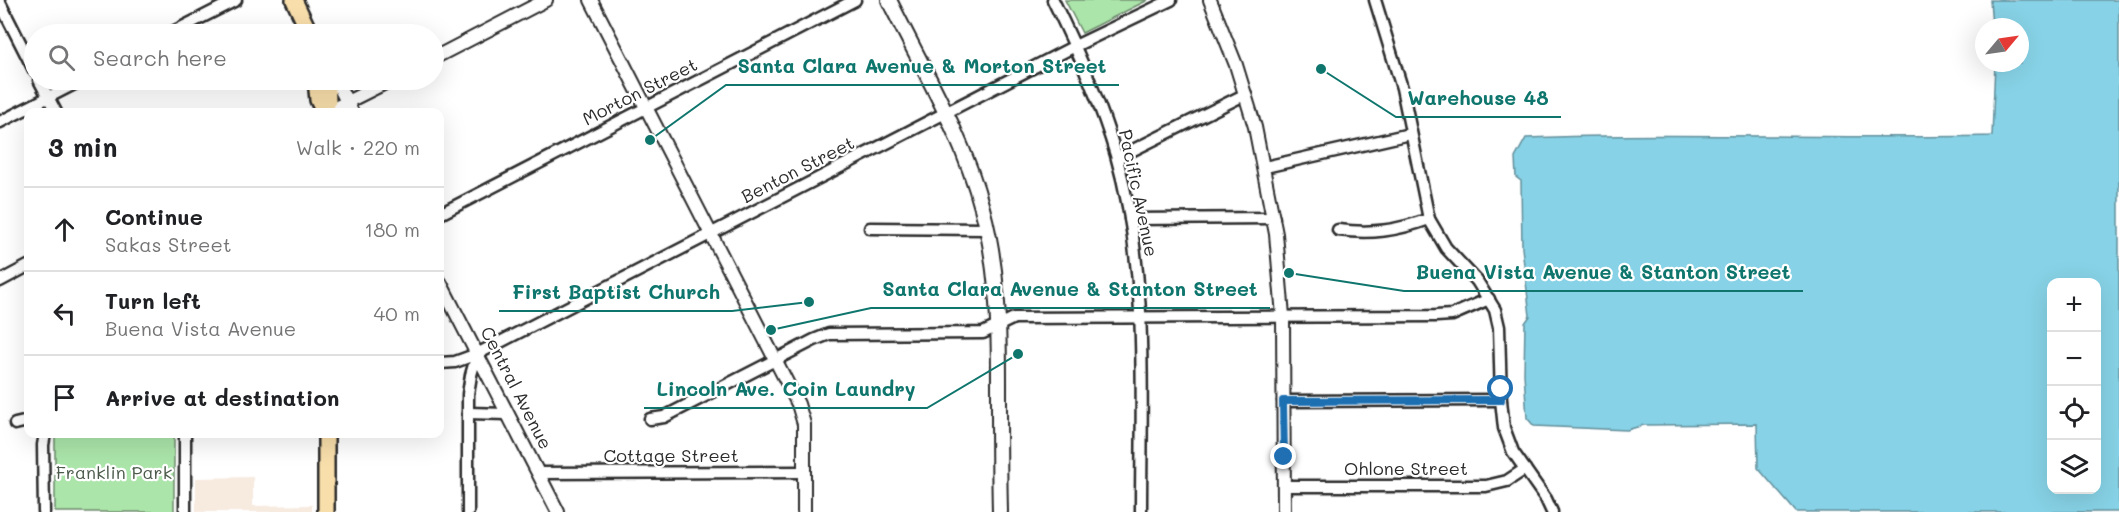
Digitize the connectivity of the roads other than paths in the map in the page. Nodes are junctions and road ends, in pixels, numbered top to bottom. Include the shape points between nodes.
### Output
1 (236, 0) edge
2 (294, 0) edge
3 (546, 0) edge
4 (591, 0) edge
5 (855, 0) edge
6 (889, 0) edge
7 (1053, 0) edge
8 (1171, 0) edge
9 (1210, 0) edge
10 (1375, 0) edge
11 (0, 3) edge
12 (189, 24) edge
13 (305, 24) edge
14 (1075, 46) junction
15 (24, 50) edge
16 (444, 53) edge
17 (44, 90) edge
18 (62, 90) edge
19 (317, 90) edge
20 (327, 90) edge
21 (341, 90) edge
22 (376, 90) edge
23 (1246, 94) junction
24 (48, 97) junction
25 (350, 107) edge
26 (27, 108) edge
27 (54, 108) edge
28 (323, 108) edge
29 (326, 108) edge
30 (646, 108) junction
31 (24, 110) edge
32 (945, 113) junction
33 (0, 122) edge
34 (1410, 134) junction
35 (1117, 158) junction
36 (1265, 168) junction
37 (444, 212) edge
38 (1274, 218) junction
39 (1130, 219) junction
40 (1429, 219) junction
41 (870, 228) dead end
42 (987, 228) junction
43 (1338, 230) dead end
44 (711, 233) junction
45 (24, 268) edge
46 (0, 281) edge
47 (444, 290) edge
48 (1489, 299) junction
49 (1283, 316) junction
50 (1140, 317) junction
51 (999, 325) junction
52 (477, 354) junction
53 (776, 359) junction
54 (444, 363) edge
55 (1501, 400) junction
56 (1283, 401) junction
57 (468, 413) junction
58 (507, 414) junction
59 (650, 418) dead end
60 (24, 422) edge
61 (15, 424) dead end
62 (44, 438) edge
63 (185, 438) edge
64 (326, 438) edge
65 (1525, 469) junction
66 (804, 472) junction
67 (538, 473) junction
68 (1284, 486) junction
69 (44, 512) edge
70 (185, 512) edge
71 (327, 512) edge
72 (468, 512) edge
73 (558, 512) edge
74 (804, 512) edge
75 (1000, 512) edge
76 (1141, 512) edge
77 (1284, 512) edge
78 (1552, 512) edge

1 - 12 street
2 - 13 main road
3 - 16 street
4 - 30 street
5 - 30 street, Morton Street
6 - 32 main road
7 - 14 street, Pacific Avenue
8 - 14 street, Benton Street
9 - 23 street
10 - 34 street via 1402,88
11 - 15 street
14 - 32 street, Benton Street
14 - 35 street, Pacific Avenue via 1102,108
17 - 24 street
18 - 24 street
19 - 28 main road
20 - 29 main road
21 - 25 street
22 - 25 street
23 - 35 street
23 - 36 street
24 - 26 street
24 - 27 street
30 - 37 street, Morton Street
30 - 44 street
31 - 33 street
32 - 42 main road via 970,170
32 - 44 street, Benton Street
34 - 36 street
34 - 40 street
35 - 39 street, Pacific Avenue
36 - 38 street
38 - 39 street
38 - 49 street
39 - 50 street, Pacific Avenue
40 - 43 street via 1388,231
40 - 48 street via 1446,248
41 - 42 street
42 - 51 main road
44 - 52 street, Benton Street
44 - 53 street
45 - 46 street
47 - 52 street, Central Avenue
48 - 49 street via 1452,315
48 - 55 street via 1499,327
49 - 50 street
49 - 56 street
50 - 51 street via 1014,318
50 - 76 street, Pacific Avenue
51 - 53 street via 983,333 829,334
51 - 75 main road
52 - 54 street, Benton Street
52 - 57 street
52 - 58 street, Central Avenue
53 - 59 street via 664,417
53 - 66 street via 802,415
55 - 56 street
55 - 65 street via 1504,428
56 - 68 street
57 - 58 street
57 - 72 street
58 - 67 street, Central Avenue
60 - 61 street
62 - 69 street
63 - 70 street
64 - 71 main road
65 - 68 street, Ohlone Street via 1507,481 1486,486
65 - 78 street
66 - 67 street, Cottage Street
66 - 74 street
67 - 73 street, Central Avenue
68 - 77 street

